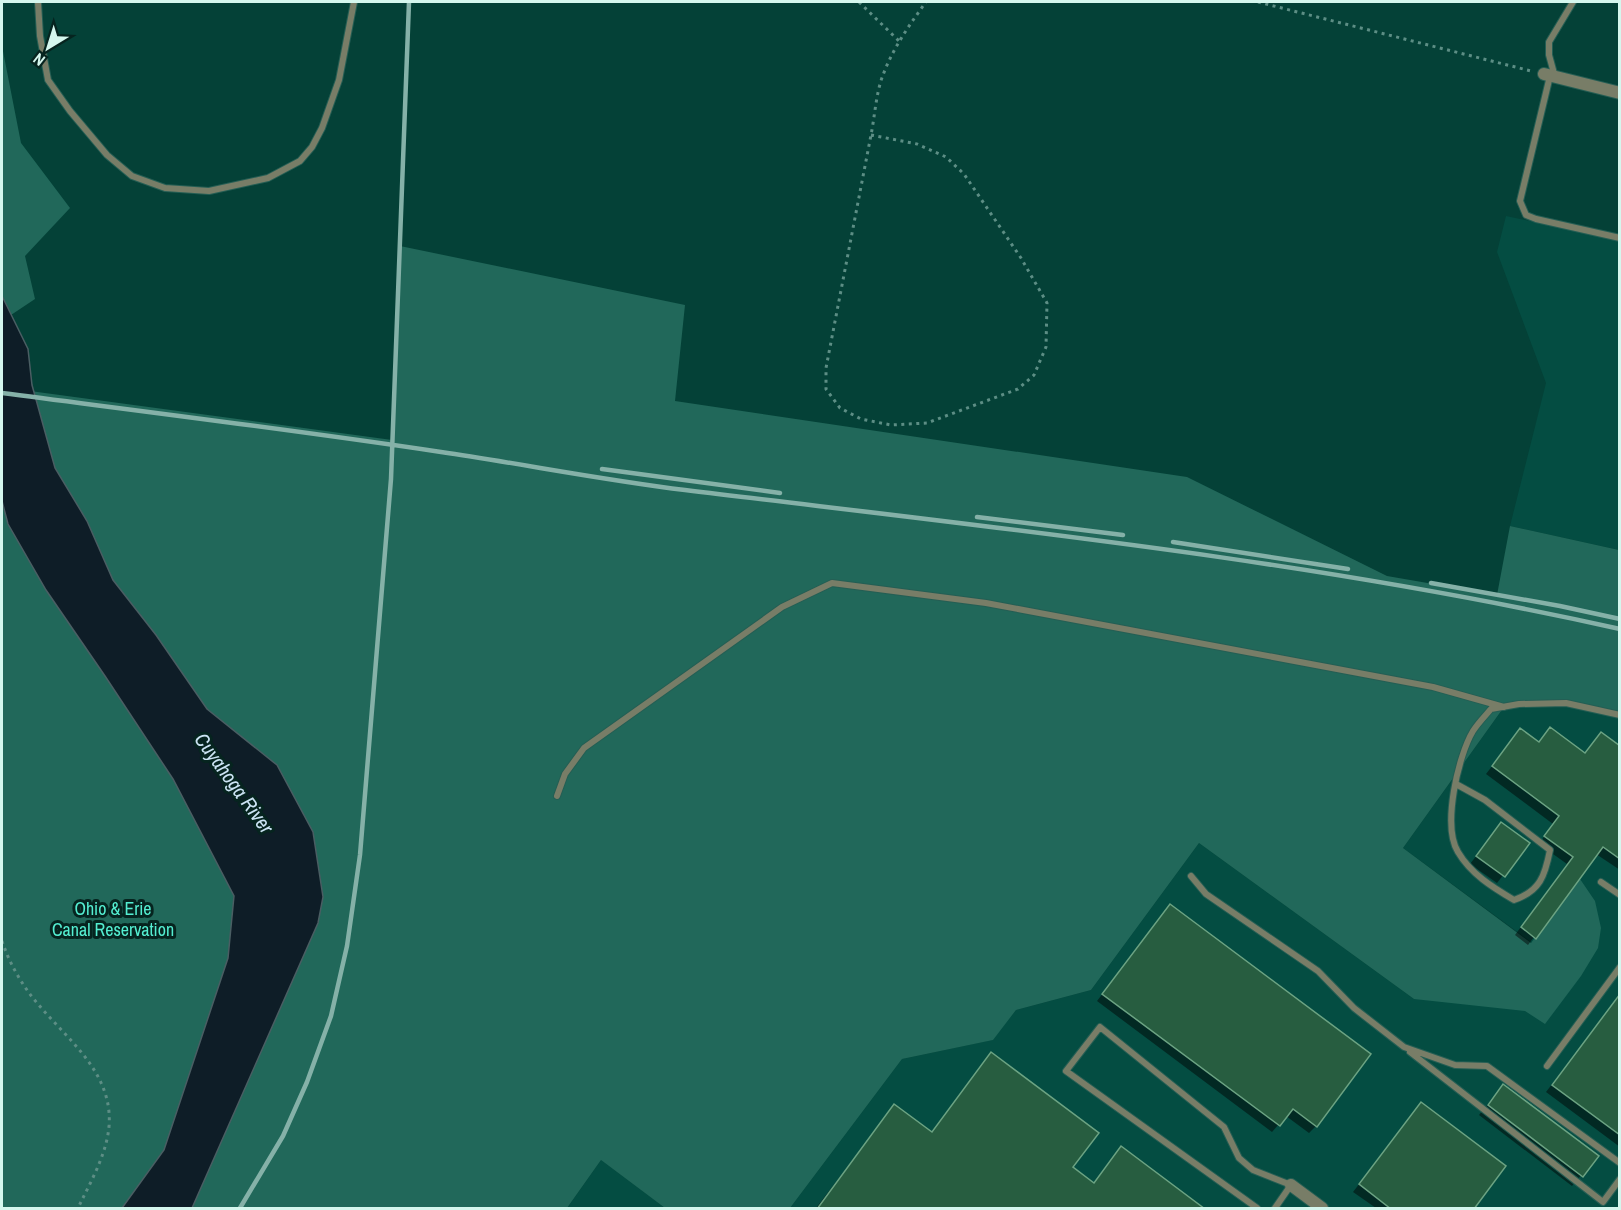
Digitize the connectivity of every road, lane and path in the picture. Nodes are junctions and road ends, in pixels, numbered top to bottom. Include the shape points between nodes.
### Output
1 (38, 2) edge
2 (354, 2) edge
3 (859, 2) edge
4 (926, 2) edge
5 (1258, 2) edge
6 (1573, 2) edge
7 (900, 42) junction
8 (1550, 76) junction
9 (1620, 93) edge
10 (871, 135) junction
11 (1620, 238) edge
12 (1504, 707) junction
13 (1620, 715) edge
14 (1456, 784) junction
15 (558, 796) dead end
16 (1191, 876) dead end
17 (1601, 882) dead end
18 (1620, 895) edge
19 (2, 941) edge
20 (1620, 967) edge
21 (1404, 1047) junction
22 (1547, 1066) dead end
23 (1620, 1162) edge
24 (1620, 1179) edge
25 (1291, 1185) junction
26 (78, 1209) edge
27 (1257, 1209) edge
28 (1275, 1209) edge
29 (1322, 1209) edge

1 - 2 lane via 48,80 107,155 132,177 165,188 209,191 268,178 300,161 312,147 339,80
3 - 7 path
4 - 7 path
5 - 8 path
6 - 8 lane via 1549,42
7 - 10 path via 883,75
8 - 9 street
8 - 11 lane via 1520,201 1526,215
10 - 10 path via 826,368 826,389 840,408 861,419 891,425 927,423 1018,389 1034,375 1046,347 1047,303 1021,258 964,174 946,157 917,144
12 - 13 lane via 1566,703
12 - 14 lane via 1491,709 1473,731
12 - 15 lane via 1433,687 986,603 832,584 782,607 584,748 564,774
14 - 14 lane via 1451,830 1456,850 1490,886 1514,900 1527,896 1546,874 1550,850
16 - 21 lane via 1206,894 1318,971 1354,1008
17 - 18 lane
19 - 26 path via 28,992 81,1050 109,1102 105,1147
20 - 22 lane
21 - 23 lane via 1455,1065 1487,1066
21 - 24 lane via 1603,1202
25 - 27 lane via 1253,1170 1239,1158 1224,1126 1100,1027 1066,1071
25 - 28 lane
25 - 29 street

